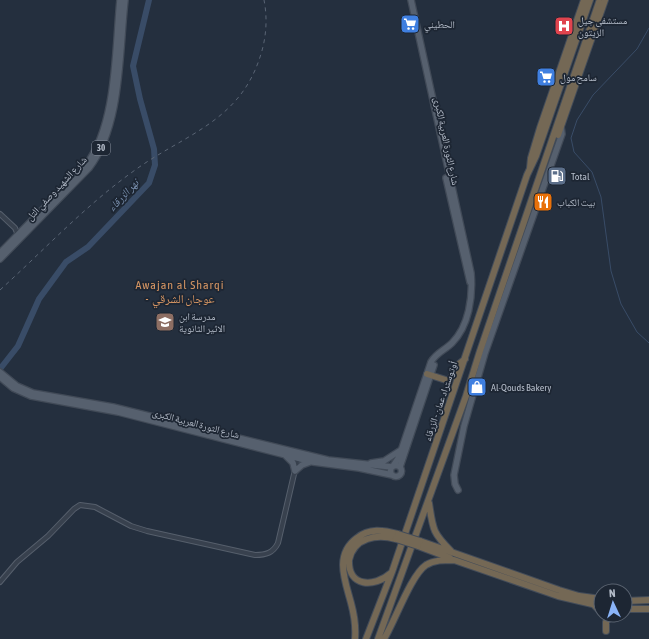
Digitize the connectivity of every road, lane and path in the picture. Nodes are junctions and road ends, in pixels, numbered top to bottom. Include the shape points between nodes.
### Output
1 (120, 0) edge
2 (125, 0) edge
3 (409, 0) edge
4 (584, 0) edge
5 (590, 0) edge
6 (602, 1) edge
7 (561, 127) junction
8 (530, 169) junction
9 (542, 173) junction
10 (1, 215) edge
11 (18, 235) junction
12 (0, 253) edge
13 (0, 259) edge
14 (465, 359) junction
15 (0, 374) edge
16 (428, 377) junction
17 (469, 397) junction
18 (452, 398) junction
19 (401, 450) junction
20 (284, 455) junction
21 (298, 456) junction
22 (313, 462) junction
23 (360, 463) junction
24 (393, 466) junction
25 (400, 467) junction
26 (295, 471) junction
27 (392, 475) junction
28 (458, 490) dead end
29 (429, 502) junction
30 (397, 536) junction
31 (419, 544) junction
32 (452, 552) junction
33 (457, 559) junction
34 (392, 572) junction
35 (0, 582) edge
36 (559, 593) junction
37 (593, 598) edge
38 (649, 600) edge
39 (633, 601) edge
40 (593, 603) edge
41 (633, 609) edge
42 (649, 609) edge
43 (606, 623) edge
44 (606, 631) dead end
45 (355, 639) edge
46 (366, 639) edge
47 (378, 639) edge
48 (384, 639) edge

1 - 11 main road, شارع الشهيد وصفي التل / 30 via 108,107 96,146 86,165
2 - 13 main road, شارع الشهيد وصفي التل / 30 via 114,100 110,123 99,152 89,168
3 - 16 main road, شارع الثورة العربية الكبرى via 471,273 470,304 461,330 452,343 440,352
4 - 8 highway, أوتوستراد عمان - الزرقاء via 538,135
5 - 8 highway, أوتوستراد عمان - الزرقاء
6 - 7 highway
6 - 9 highway via 544,160
7 - 9 highway
7 - 17 main road via 562,134
8 - 14 highway, أوتوستراد عمان - الزرقاء via 492,272
9 - 17 highway via 480,351
10 - 11 street via 15,228
11 - 12 main road, شارع الشهيد وصفي التل / 30
14 - 16 highway via 449,381
14 - 18 highway, أوتوستراد عمان - الزرقاء
15 - 20 main road, شارع الثورة العربية الكبرى via 13,388 31,396 111,410
15 - 21 main road, شارع الثورة العربية الكبرى via 16,386 33,392 113,406
16 - 18 highway via 448,386
16 - 19 main road, شارع الثورة العربية الكبرى
16 - 25 main road, شارع الثورة العربية الكبرى
17 - 28 main road via 454,475
17 - 29 highway
18 - 34 highway, أوتوستراد عمان - الزرقاء
19 - 23 main road via 384,461
19 - 24 main road, شارع الثورة العربية الكبرى
20 - 21 main road, شارع الثورة العربية الكبرى
20 - 26 main road via 291,460
21 - 22 main road, شارع الثورة العربية الكبرى
21 - 23 main road, شارع الثورة العربية الكبرى
21 - 26 street
22 - 26 main road via 304,464
22 - 27 main road, شارع الثورة العربية الكبرى
23 - 24 main road, شارع الثورة العربية الكبرى
24 - 25 main road
24 - 27 main road via 390,471
25 - 27 main road via 400,475
26 - 35 street via 278,543 274,550 267,554 255,555 163,535 130,526 94,507 77,506 48,536 17,562
29 - 32 highway via 430,520 435,532
29 - 47 highway
30 - 31 highway, bridge
30 - 34 highway via 367,538 357,545 349,560 352,575 361,581 382,581
30 - 45 highway via 378,530 364,533 353,541 345,552 343,572 354,614
31 - 32 highway
31 - 33 highway
32 - 33 highway
33 - 36 highway
33 - 48 highway via 434,562 421,570
34 - 46 highway, أوتوستراد عمان - الزرقاء
36 - 37 highway
36 - 40 highway
38 - 39 highway
41 - 42 highway
43 - 44 highway

